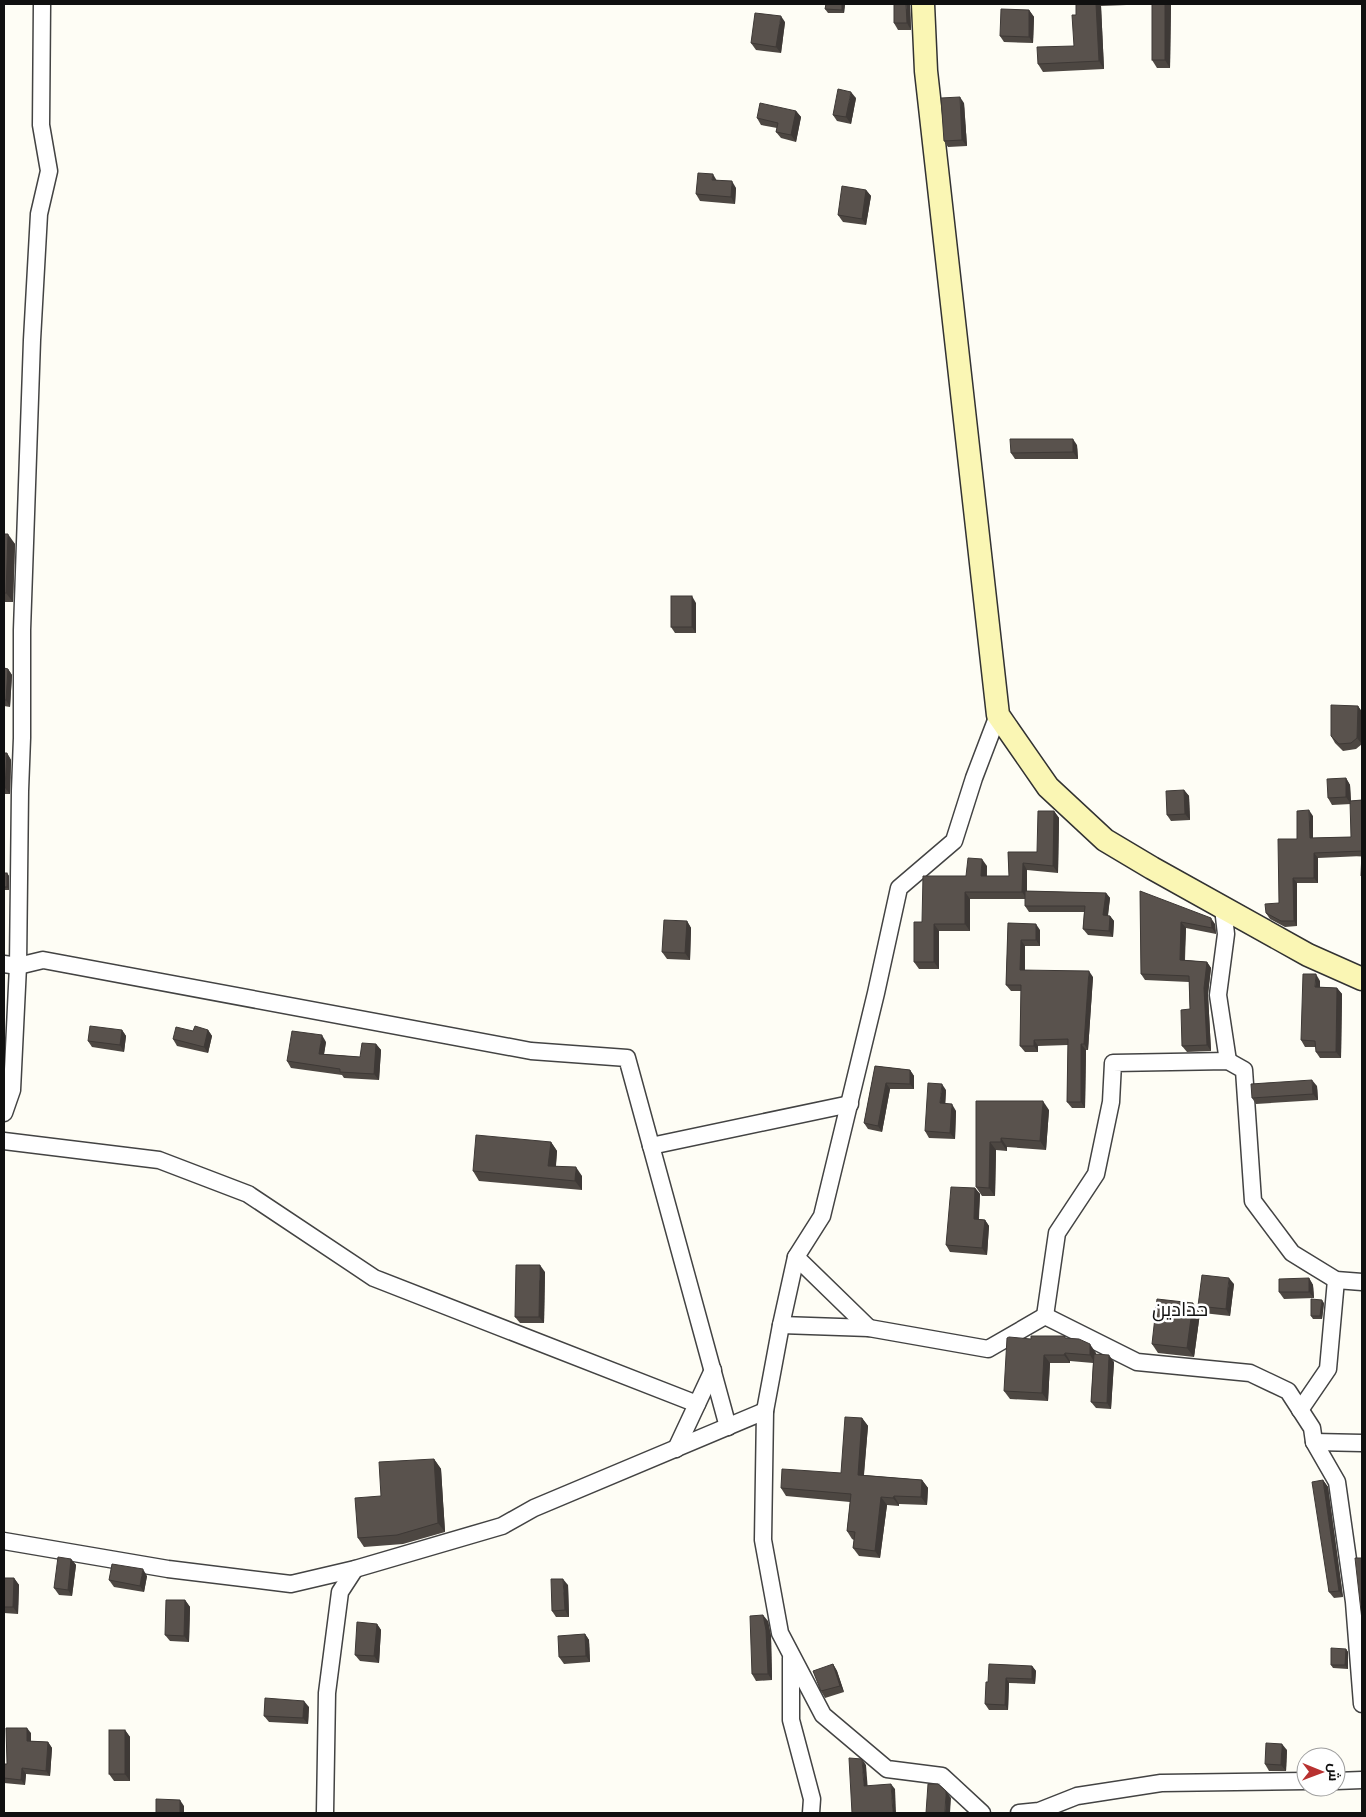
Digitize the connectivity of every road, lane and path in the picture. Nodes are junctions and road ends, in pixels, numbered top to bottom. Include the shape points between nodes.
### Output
1 (42, 4) edge
2 (923, 4) edge
3 (998, 715) junction
4 (11, 903) edge
5 (1223, 908) junction
6 (11, 965) edge
7 (1362, 979) edge
8 (1228, 1061) junction
9 (850, 1104) junction
10 (4, 1113) edge
11 (4, 1141) edge
12 (651, 1146) junction
13 (796, 1257) junction
14 (1336, 1280) junction
15 (1362, 1282) edge
16 (1045, 1316) junction
17 (781, 1325) junction
18 (869, 1328) junction
19 (713, 1370) junction
20 (697, 1404) junction
21 (1300, 1410) junction
22 (765, 1412) junction
23 (728, 1427) junction
24 (1314, 1442) junction
25 (1362, 1443) edge
26 (676, 1449) junction
27 (4, 1542) edge
28 (355, 1569) junction
29 (791, 1654) junction
30 (1362, 1704) edge
31 (1362, 1780) edge
32 (1296, 1781) edge
33 (1346, 1781) edge
34 (325, 1813) edge
35 (811, 1813) edge
36 (982, 1813) edge
37 (1019, 1813) edge

1 - 4 street via 41,124 49,171 39,214 32,340 22,630 22,738
2 - 3 street via 926,71
3 - 5 street via 1048,788 1105,840
3 - 9 street via 954,841 899,888
4 - 6 street
5 - 7 street via 1308,956
5 - 8 street via 1226,934 1218,995
6 - 10 street via 12,1090
6 - 12 street via 43,960 531,1051 627,1058
8 - 14 street via 1244,1070 1253,1201 1292,1253
8 - 16 street via 1113,1063 1111,1102 1096,1174 1057,1233
9 - 12 street
9 - 13 street via 822,1216
11 - 20 street via 159,1160 248,1194 374,1278
12 - 19 street
13 - 17 street
13 - 18 street
14 - 15 street
14 - 21 street via 1328,1369
16 - 18 street via 988,1349
16 - 21 street via 1137,1362 1250,1373 1288,1391
17 - 18 street
17 - 22 street
19 - 20 street
19 - 23 street
20 - 26 street
21 - 24 street via 1312,1428
22 - 23 street
22 - 29 street via 763,1540 780,1633
23 - 26 street
24 - 25 street
24 - 30 street via 1337,1482 1354,1602
26 - 28 street via 534,1508 502,1526
27 - 28 street via 168,1569 291,1584
28 - 34 street via 340,1592 327,1693
29 - 35 street via 791,1720 812,1799
29 - 36 street via 823,1715 887,1769 942,1776
31 - 33 street
32 - 37 street via 1162,1783 1078,1796 1039,1811

